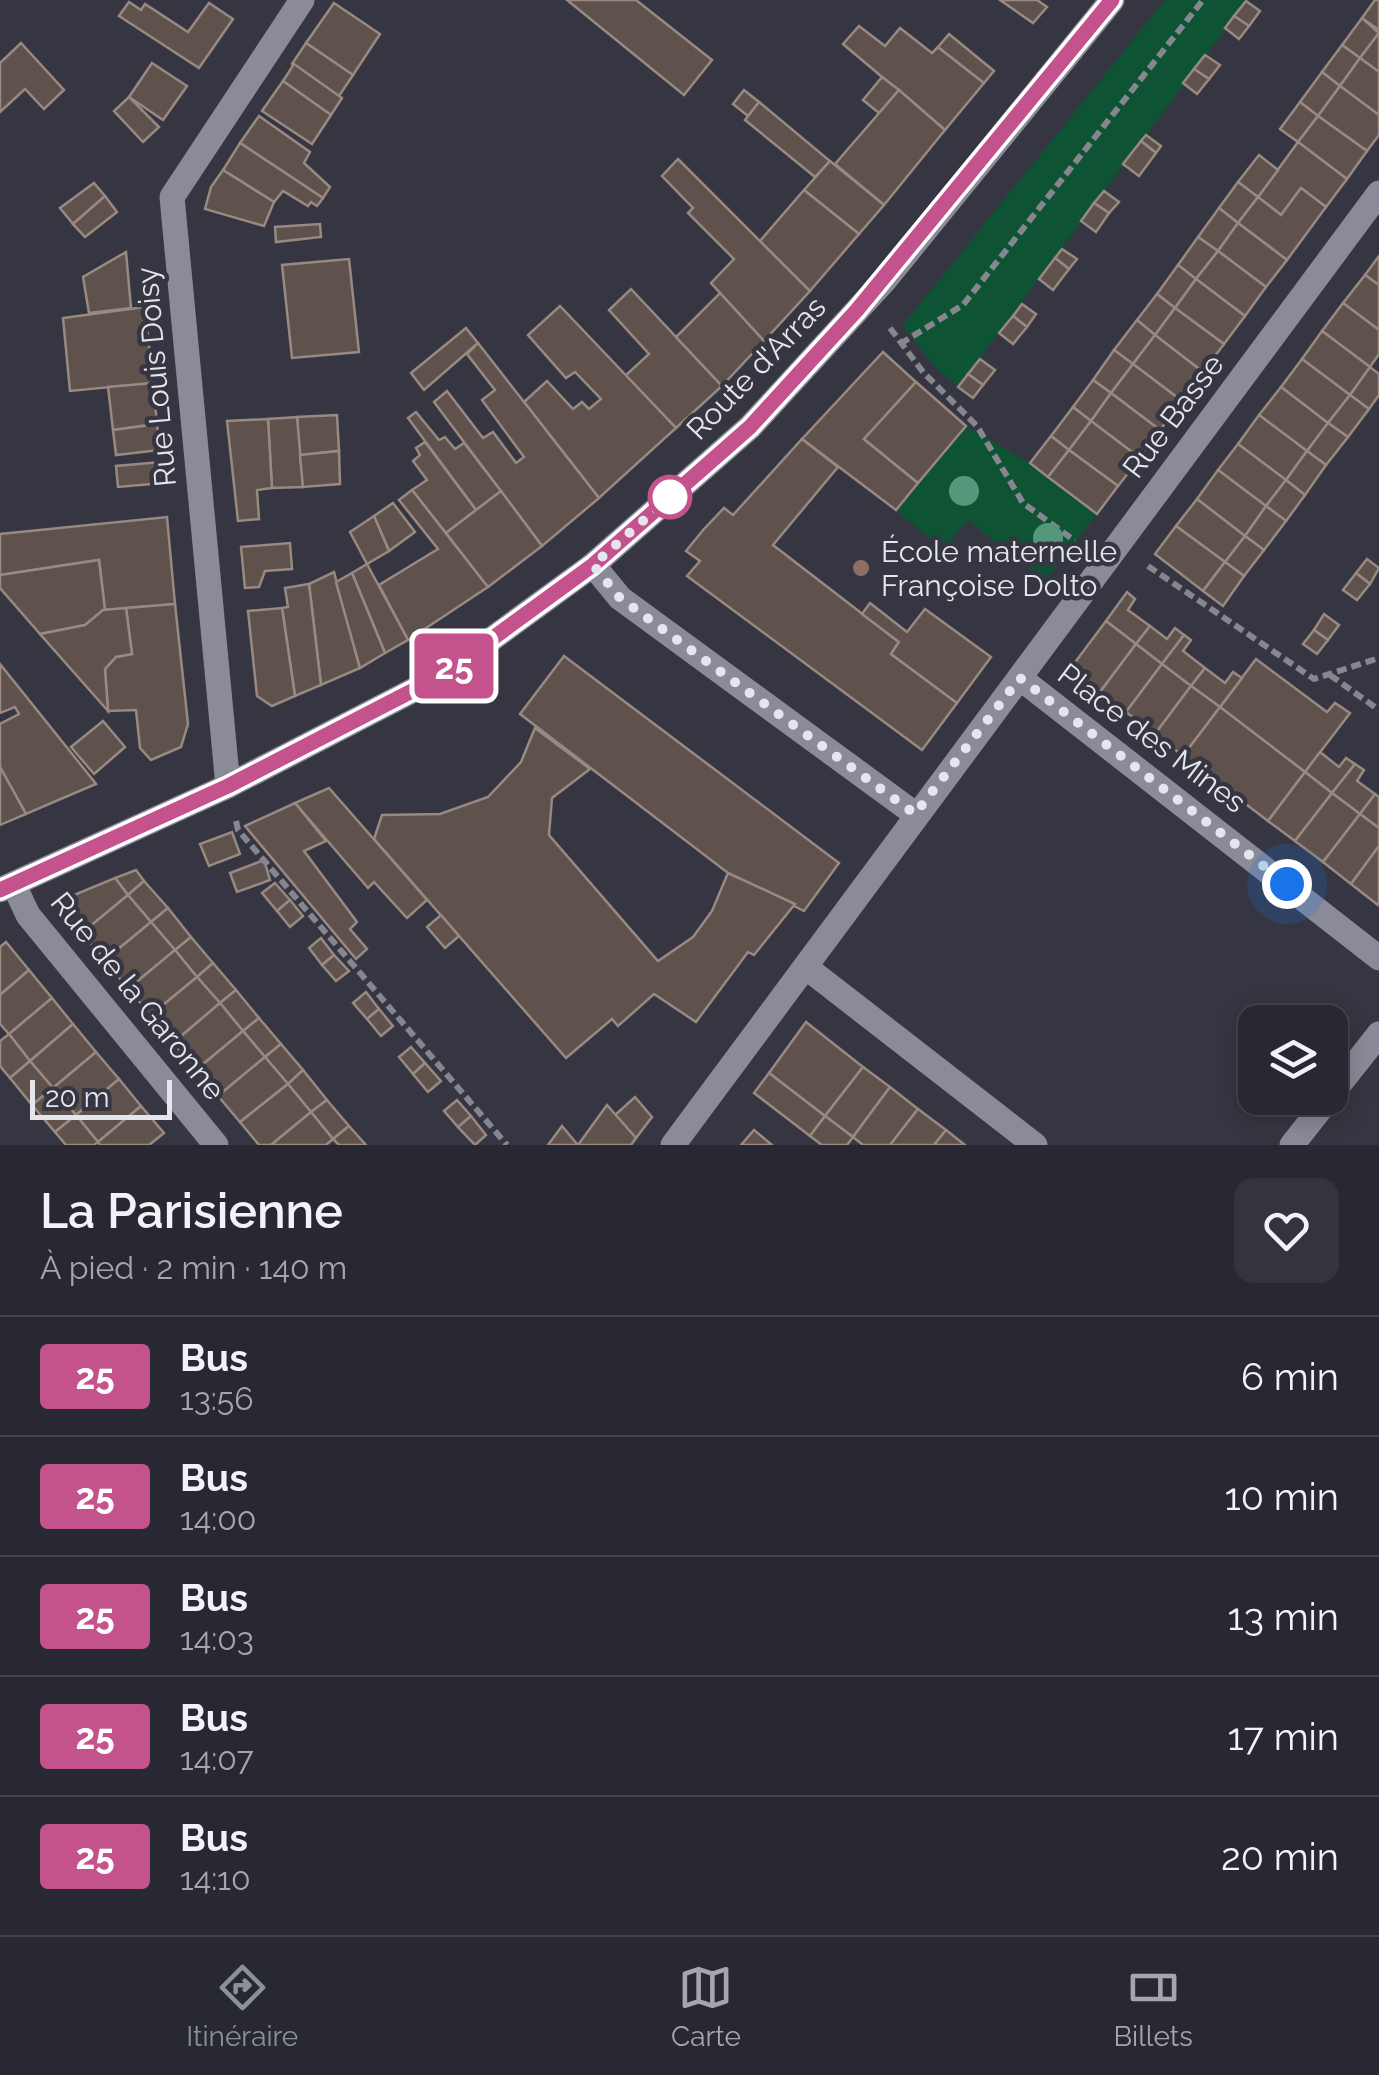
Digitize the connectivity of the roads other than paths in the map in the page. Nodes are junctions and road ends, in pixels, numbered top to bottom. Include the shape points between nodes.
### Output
1 (302, 0) edge
2 (1112, 0) edge
3 (1379, 193) edge
4 (593, 565) junction
5 (1020, 678) junction
6 (228, 786) junction
7 (915, 814) junction
8 (7, 887) edge
9 (1379, 958) edge
10 (807, 968) junction
11 (1379, 1034) edge
12 (1348, 1074) edge
13 (1316, 1115) edge
14 (216, 1145) edge
15 (673, 1145) edge
16 (1035, 1145) edge
17 (1292, 1145) edge

1 - 6 street, Rue Louis Doisy via 172,197
2 - 4 street, Route d'Arras via 884,281 750,427
3 - 5 street, Rue Basse
4 - 6 street, Route d'Arras via 441,676
4 - 7 street via 620,598
5 - 7 street, Place des Mines
5 - 9 street, Place des Mines
6 - 8 street, Route d'Arras
7 - 10 street, Place des Mines
8 - 14 street, Rue de la Garonne
10 - 15 street
10 - 16 street
11 - 12 street
13 - 17 street

